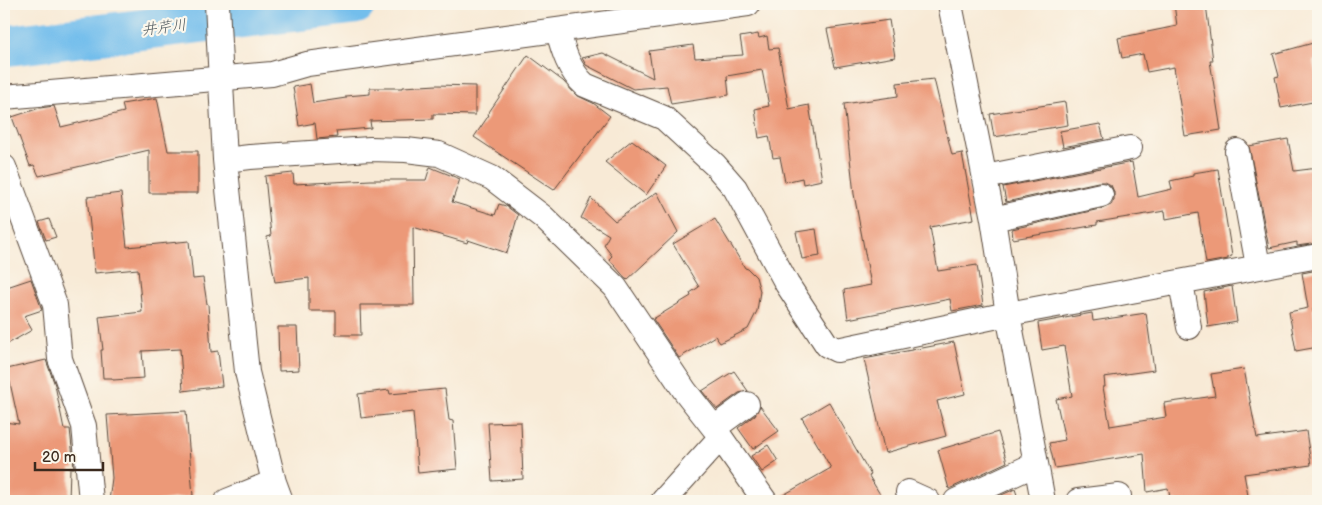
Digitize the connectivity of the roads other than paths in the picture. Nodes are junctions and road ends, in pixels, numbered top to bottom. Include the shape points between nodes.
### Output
1 (217, 4) edge
2 (748, 4) edge
3 (950, 4) edge
4 (558, 31) junction
5 (221, 72) junction
6 (4, 98) edge
7 (1130, 148) dead end
8 (1237, 152) dead end
9 (224, 160) junction
10 (4, 167) edge
11 (985, 177) junction
12 (1101, 195) dead end
13 (993, 219) junction
14 (1318, 256) edge
15 (1258, 266) junction
16 (1180, 283) junction
17 (1008, 314) junction
18 (1189, 327) dead end
19 (747, 404) dead end
20 (717, 433) junction
21 (1036, 466) junction
22 (277, 492) edge
23 (1119, 496) dead end
24 (91, 501) edge
25 (227, 501) edge
26 (663, 501) edge
27 (765, 501) edge
28 (956, 501) edge
29 (1043, 501) edge
30 (1078, 501) edge

1 - 5 street
2 - 4 street
3 - 11 street
4 - 5 street via 307,64 272,74
4 - 17 street via 564,53 578,79 585,85 664,118 736,188 787,284 827,345 837,350
5 - 6 street
5 - 9 street
7 - 11 street
8 - 15 street
9 - 20 street via 406,150 439,154 492,178 543,217 615,287
9 - 22 street via 247,372
10 - 24 street via 55,305 60,359 84,426
11 - 13 street
12 - 13 street
13 - 17 street
14 - 15 street
15 - 16 street
16 - 17 street
16 - 18 street
17 - 21 street
19 - 20 street
20 - 26 street
20 - 27 street
21 - 28 street
21 - 29 street
22 - 25 street
23 - 30 street

